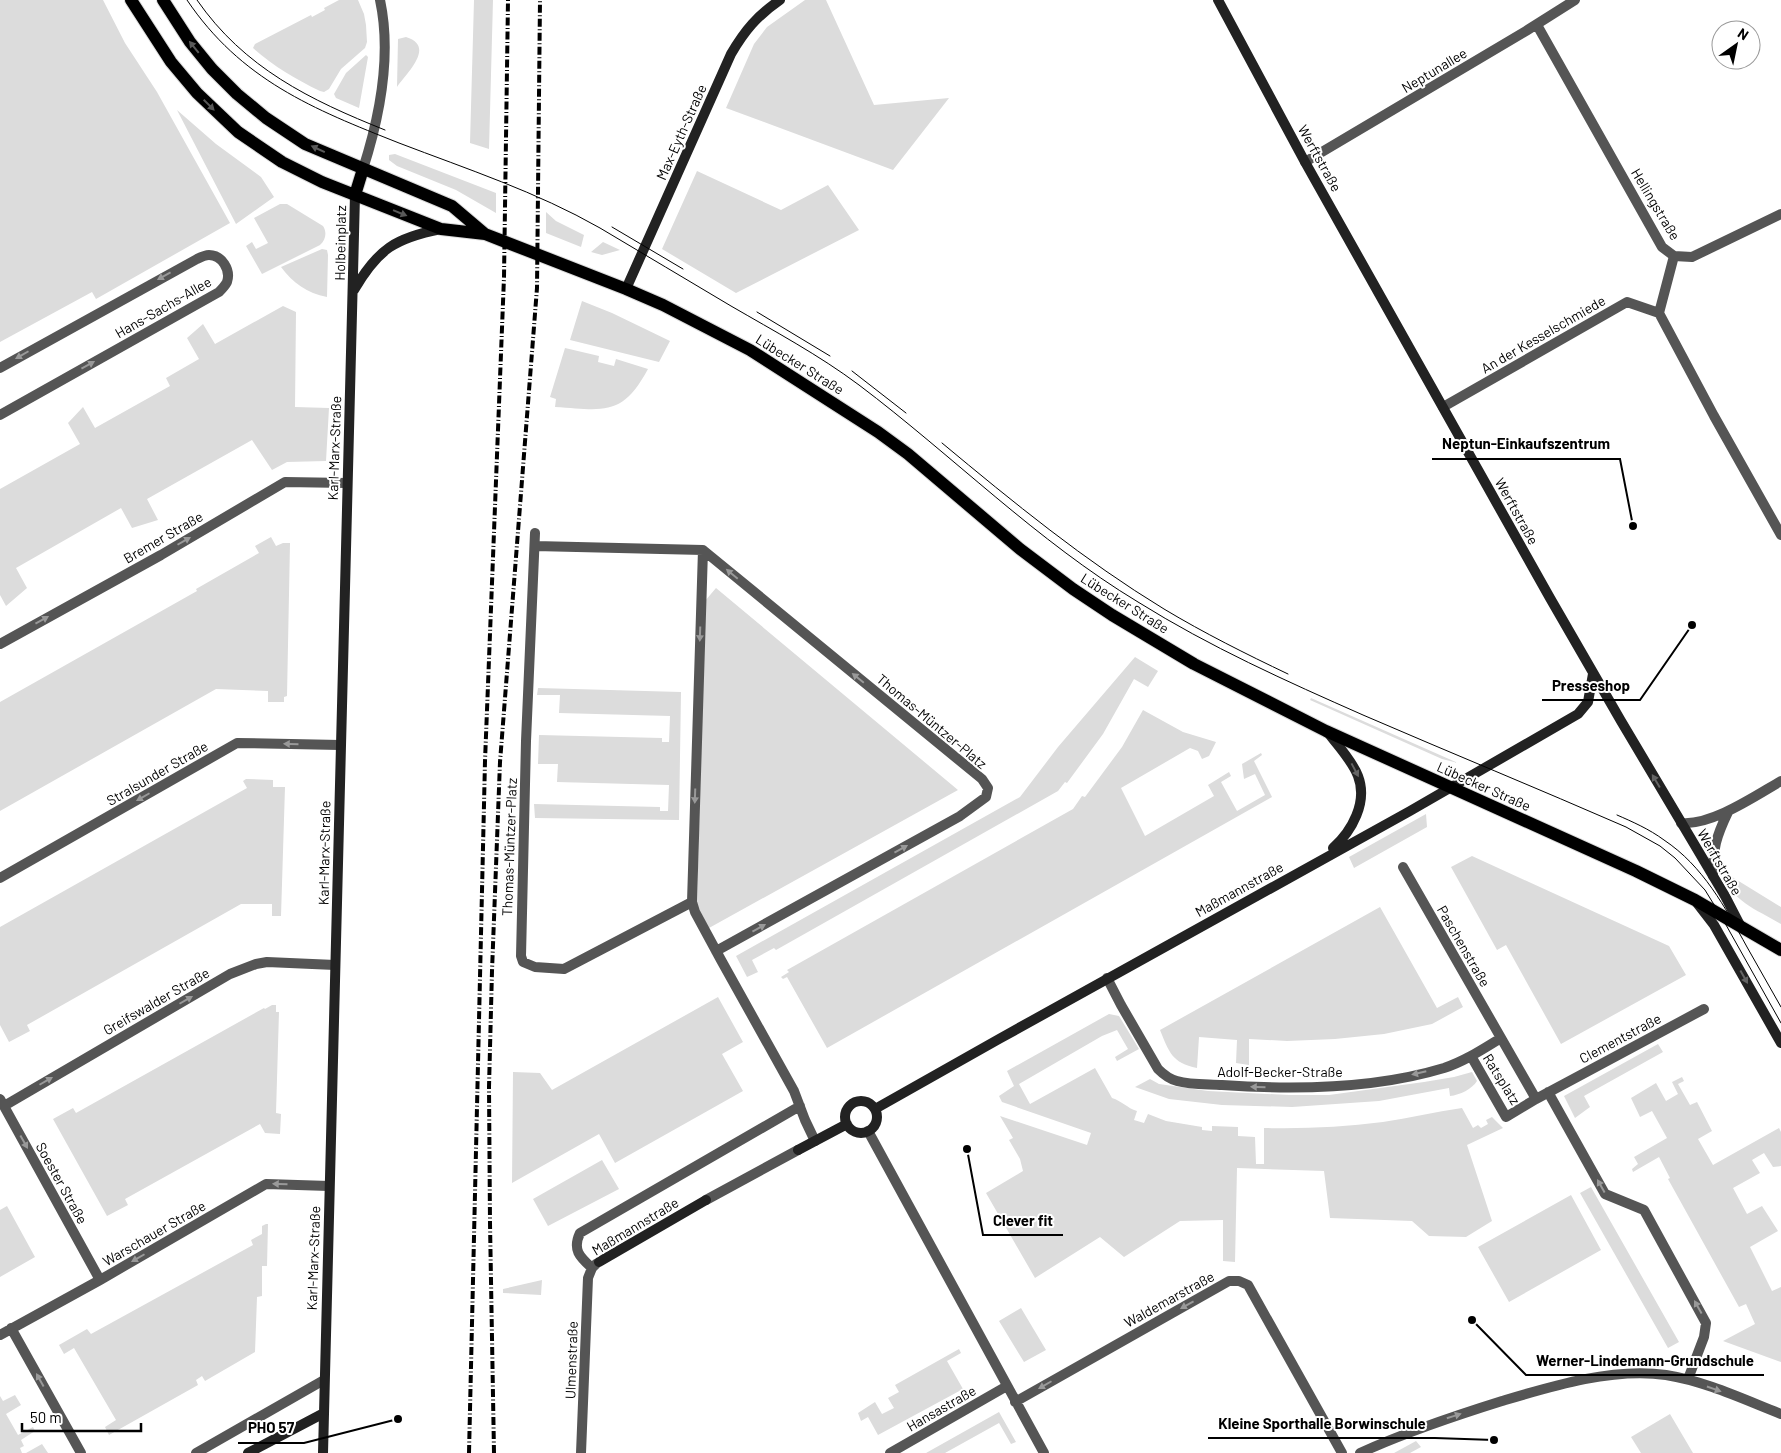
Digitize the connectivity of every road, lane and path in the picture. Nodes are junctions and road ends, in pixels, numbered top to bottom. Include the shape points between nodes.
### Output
1 (131, 0) edge
2 (163, 0) edge
3 (380, 0) edge
4 (780, 0) edge
5 (1218, 0) edge
6 (1576, 0) edge
7 (1537, 25) junction
8 (1305, 162) junction
9 (363, 169) junction
10 (355, 195) junction
11 (1781, 214) edge
12 (441, 229) junction
13 (485, 234) junction
14 (1674, 256) junction
15 (626, 289) junction
16 (353, 293) junction
17 (1659, 313) junction
18 (0, 368) edge
19 (1443, 407) junction
20 (0, 415) edge
21 (346, 483) junction
22 (535, 533) dead end
23 (1781, 535) edge
24 (535, 546) junction
25 (703, 550) junction
26 (0, 644) edge
27 (1593, 674) junction
28 (1326, 731) junction
29 (340, 745) junction
30 (1781, 781) edge
31 (1450, 787) junction
32 (1728, 812) junction
33 (1681, 823) junction
34 (1322, 858) junction
35 (1403, 867) dead end
36 (1713, 876) junction
37 (0, 878) edge
38 (1695, 900) junction
39 (692, 902) junction
40 (1740, 927) junction
41 (1781, 950) edge
42 (716, 951) junction
43 (335, 965) junction
44 (1107, 978) junction
45 (1704, 1009) dead end
46 (1501, 1038) junction
47 (1781, 1043) edge
48 (1471, 1056) junction
49 (1548, 1092) junction
50 (1536, 1099) junction
51 (2, 1103) edge
52 (800, 1106) junction
53 (875, 1110) junction
54 (846, 1124) junction
55 (868, 1131) junction
56 (815, 1141) junction
57 (329, 1186) junction
58 (596, 1265) junction
59 (100, 1280) junction
60 (11, 1328) junction
61 (0, 1335) edge
62 (1688, 1379) junction
63 (324, 1380) junction
64 (1007, 1386) junction
65 (1016, 1402) junction
66 (324, 1414) junction
67 (1781, 1414) edge
68 (81, 1453) edge
69 (196, 1453) edge
70 (248, 1453) edge
71 (323, 1453) edge
72 (581, 1453) edge
73 (890, 1453) edge
74 (1044, 1453) edge
75 (1342, 1453) edge
76 (1360, 1453) edge

1 -> 10 main road, Lübecker Straße via 183,78 238,132 282,162
9 -> 2 main road, Lübecker Straße via 305,144 251,106 212,69
3 - 9 street via 384,68 378,110
4 - 15 street, Max-Eyth-Straße via 750,25 731,54
5 - 8 street, Werftstraße
6 - 7 street, Neptunallee
7 - 8 street, Neptunallee
7 - 14 street, Hellingstraße via 1662,247
8 - 19 street, Werftstraße
9 - 10 main road
9 - 13 main road, Lübecker Straße via 452,206
10 -> 12 main road, Lübecker Straße
10 - 16 street, Holbeinplatz
11 - 14 street via 1692,256
12 - 13 main road, Lübecker Straße
12 - 16 street via 412,235 390,247 373,263
13 - 15 main road, Lübecker Straße
14 - 17 street, Hellingstraße
15 - 28 main road, Lübecker Straße via 750,350 841,407 908,454 1020,549 1112,615 1194,664
16 - 21 street, Karl-Marx-Straße
17 - 19 street, An der Kesselschmiede via 1627,302
17 - 23 street
20 -> 18 street, Hans-Sachs-Allee via 220,292 227,283 225,265 210,255 197,258
19 - 27 street, Werftstraße
26 -> 21 street, Bremer Straße via 285,482
21 - 29 street, Karl-Marx-Straße
22 - 24 street, Thomas-Müntzer-Platz
24 - 25 street
24 - 39 street, Thomas-Müntzer-Platz via 526,741 523,962 535,967 564,968
25 -> 39 street
42 -> 25 street, Thomas-Müntzer-Platz via 960,816 986,797 988,788 982,779
27 - 31 street, Maßmannstraße via 1588,702 1578,714
33 -> 27 street, Werftstraße
28 - 31 main road, Lübecker Straße
28 -> 34 street via 1352,765 1361,793 1353,824 1340,842
29 -> 37 street, Stralsunder Straße via 237,743
29 - 43 street, Karl-Marx-Straße
30 - 32 street
31 - 34 street, Maßmannstraße
31 - 38 main road, Lübecker Straße
32 - 33 street via 1692,824
32 - 36 street via 1714,846
33 - 36 street, Werftstraße
34 - 44 street, Maßmannstraße
35 - 46 street, Paschenstraße
36 - 40 street, Werftstraße
38 - 40 main road, Lübecker Straße
38 -> 47 street via 1717,930
39 - 42 street
40 - 41 main road, Lübecker Straße
42 - 52 street
51 -> 43 street, Greifswalder Straße via 230,974 267,962
43 - 57 street, Karl-Marx-Straße
48 -> 44 street, Adolf-Becker-Straße via 1405,1077 1354,1084 1276,1087 1178,1082 1158,1069
44 - 53 street, Maßmannstraße
45 - 49 street, Clementstraße
46 - 48 street, Adolf-Becker-Straße
46 - 50 street, Ratsplatz
48 - 50 street, Ratsplatz via 1506,1117
49 - 50 street, Ratsplatz
62 -> 49 street via 1706,1323 1644,1210 1605,1194
51 -> 59 street, Soester Straße
52 - 56 street
52 - 58 street, Maßmannstraße via 580,1233 576,1241 578,1253
53 - 54 street via 867,1102 856,1102 847,1108
53 - 55 street via 875,1123
54 - 55 street via 851,1130
54 - 56 street, Maßmannstraße
55 - 64 street
56 - 58 street, Maßmannstraße
57 -> 59 street, Warschauer Straße via 266,1184
57 - 63 street, Karl-Marx-Straße
58 - 72 street, Ulmenstraße via 588,1278
59 - 60 street, Warschauer Straße
60 - 61 street, Warschauer Straße
68 -> 60 street
62 -> 67 street
76 -> 62 street via 1424,1426 1542,1390 1620,1374 1643,1373
63 - 66 street, Karl-Marx-Straße
63 - 69 street
64 - 65 street
64 - 73 street, Hansastraße
65 - 74 street
75 -> 65 street, Waldemarstraße via 1248,1285 1239,1280 1229,1281
66 - 70 street
66 - 71 street, Karl-Marx-Straße

